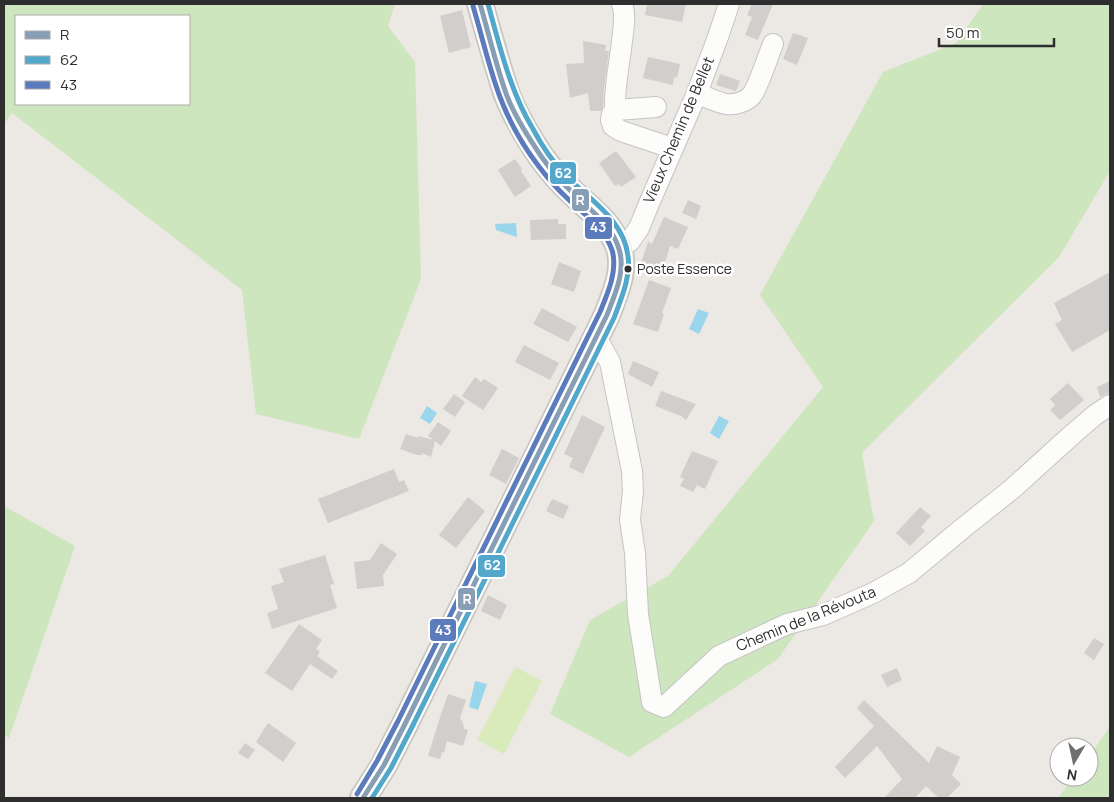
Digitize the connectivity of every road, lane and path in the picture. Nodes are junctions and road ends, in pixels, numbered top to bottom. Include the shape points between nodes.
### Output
1 (480, 4) edge
2 (622, 4) edge
3 (729, 4) edge
4 (773, 44) dead end
5 (696, 93) junction
6 (656, 107) dead end
7 (614, 112) junction
8 (672, 148) junction
9 (619, 248) junction
10 (596, 336) junction
11 (1110, 405) edge
12 (363, 798) edge

1 - 9 main road via 508,97 534,147 565,186 600,218 614,235
2 - 7 street via 624,21
3 - 5 street, Vieux Chemin de Bellet
4 - 5 street via 756,88 744,101 726,104
5 - 8 street, Vieux Chemin de Bellet
6 - 7 street
7 - 8 street via 613,126 621,131
8 - 9 street, Vieux Chemin de Bellet via 639,228 630,242
9 - 10 main road via 621,270
10 - 11 street, Chemin de la Révouta via 610,362 632,471 630,520 638,614 652,702 664,707 718,656 787,624 823,615 909,573
10 - 12 main road via 405,724

